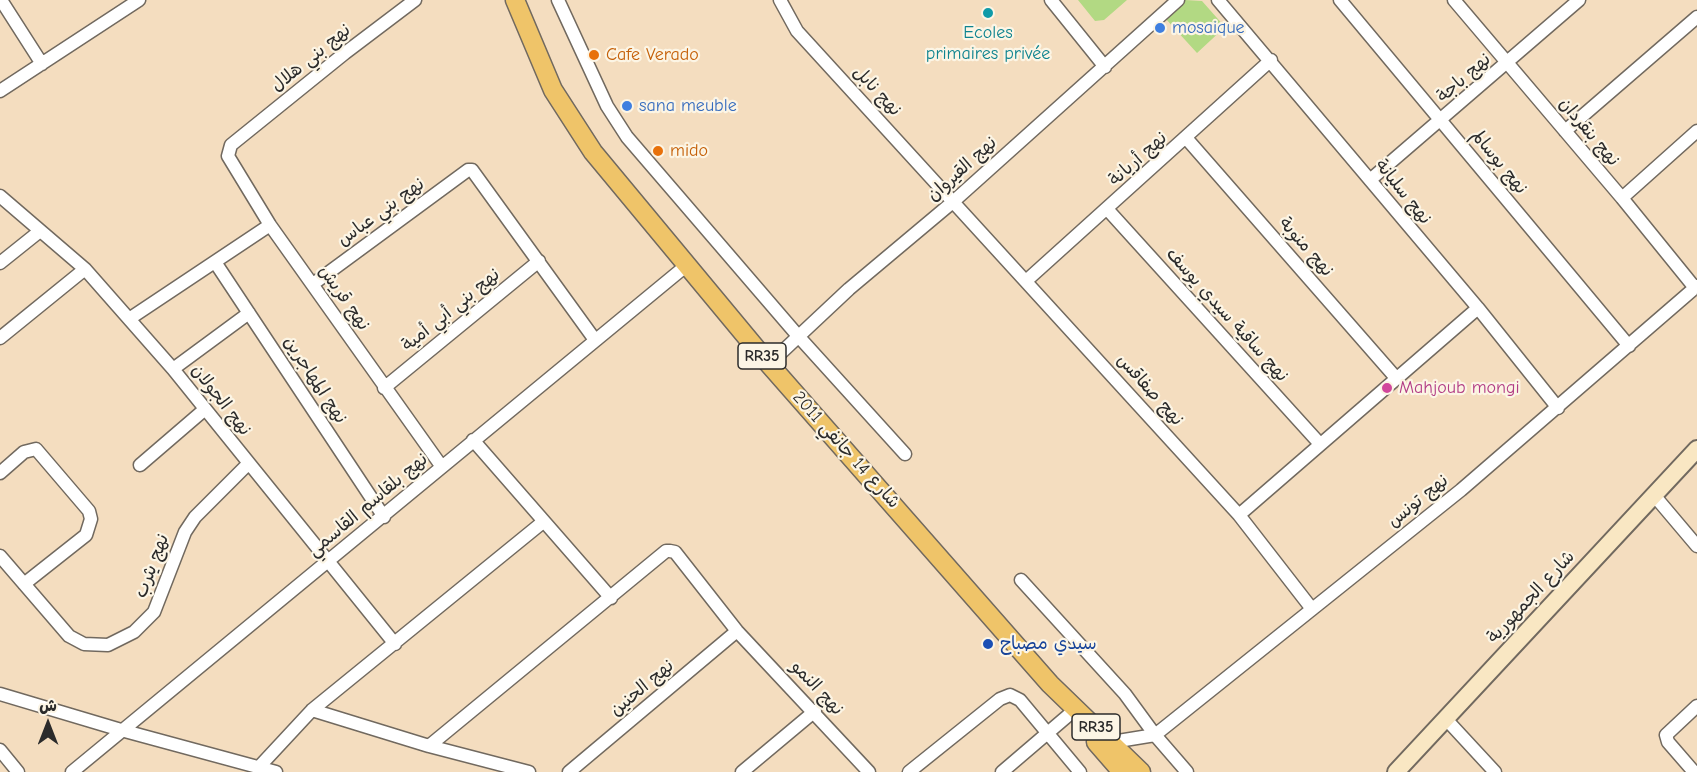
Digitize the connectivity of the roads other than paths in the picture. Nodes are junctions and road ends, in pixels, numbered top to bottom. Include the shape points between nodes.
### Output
1 (1, 0) edge
2 (139, 0) edge
3 (415, 0) edge
4 (515, 0) edge
5 (558, 0) edge
6 (780, 0) edge
7 (1051, 0) edge
8 (1178, 0) edge
9 (1218, 0) edge
10 (1340, 0) edge
11 (1454, 0) edge
12 (1579, 0) edge
13 (1697, 16) edge
14 (1271, 60) junction
15 (42, 64) junction
16 (1506, 64) junction
17 (1105, 67) junction
18 (0, 91) edge
19 (1442, 121) junction
20 (1565, 131) junction
21 (1697, 132) edge
22 (1187, 139) junction
23 (231, 146) joint
24 (1370, 180) junction
25 (0, 196) edge
26 (1622, 198) junction
27 (954, 201) junction
28 (1108, 210) junction
29 (270, 225) junction
30 (40, 231) junction
31 (539, 261) junction
32 (215, 262) junction
33 (0, 263) edge
34 (687, 265) junction
35 (85, 269) junction
36 (1026, 281) junction
37 (313, 284) junction
38 (1696, 287) edge
39 (1478, 308) junction
40 (249, 313) junction
41 (129, 319) junction
42 (799, 337) junction
43 (0, 338) edge
44 (595, 340) junction
45 (1629, 346) junction
46 (769, 364) junction
47 (173, 369) junction
48 (1397, 378) junction
49 (384, 388) junction
50 (1558, 408) junction
51 (204, 410) junction
52 (473, 440) junction
53 (1320, 444) junction
54 (1697, 449) edge
55 (905, 454) dead end
56 (248, 464) junction
57 (140, 465) dead end
58 (442, 467) junction
59 (0, 473) edge
60 (1653, 494) junction
61 (1239, 515) junction
62 (384, 517) junction
63 (543, 522) junction
64 (1697, 546) edge
65 (0, 556) edge
66 (328, 562) junction
67 (1022, 580) dead end
68 (24, 584) junction
69 (611, 598) junction
70 (1312, 609) junction
71 (737, 631) junction
72 (394, 644) junction
73 (1050, 684) junction
74 (0, 694) edge
75 (1697, 706) edge
76 (312, 710) junction
77 (814, 711) junction
78 (1071, 713) junction
79 (1445, 718) junction
80 (121, 730) junction
81 (1047, 734) junction
82 (1155, 735) junction
83 (1112, 742) junction
84 (429, 746) junction
85 (0, 750) edge
86 (259, 767) junction
87 (18, 772) edge
88 (72, 772) edge
89 (276, 772) edge
90 (529, 772) edge
91 (569, 772) edge
92 (742, 772) edge
93 (869, 772) edge
94 (909, 772) edge
95 (1002, 772) edge
96 (1080, 772) edge
97 (1122, 772) edge
98 (1142, 772) edge
99 (1187, 772) edge
100 (1396, 772) edge
101 (1495, 772) edge
102 (1694, 772) edge

1 - 15 street
2 - 15 street
3 - 23 street, نهج بني هلال
4 - 34 main road, شارع 14 جانفي 2011 / RR35 via 553,90 592,152
5 - 42 street via 607,106 627,137
6 - 27 street, نهج نابل via 797,30
7 - 17 street
8 - 17 street, نهج القيروان
9 - 14 street, نهج سليانة
10 - 19 street, نهج بوسالم
11 - 16 street, نهج بنقردان
12 - 16 street, نهج باجة
13 - 20 street
14 - 22 street, نهج أريانة
14 - 24 street, نهج سليانة
15 - 18 street
16 - 19 street, نهج باجة
16 - 20 street, نهج بنقردان
17 - 27 street, نهج القيروان
19 - 24 street, نهج باجة
19 - 45 street, نهج بوسالم
20 - 26 street, نهج بنقردان
21 - 26 street
22 - 28 street, نهج أريانة
22 - 48 street, نهج منوبة
23 - 29 street, نهج قريش via 228,156
24 - 39 street, نهج سليانة
25 - 30 street, نهج الجولان
26 - 38 street, نهج بنقردان
27 - 36 street, نهج صفاقس
27 - 42 street, نهج القيروان via 849,289
28 - 36 street, نهج أريانة
28 - 53 street, نهج ساقية سيدي يوسف
29 - 32 street
29 - 37 street, نهج قريش
30 - 33 street
30 - 35 street, نهج الجولان
31 - 37 street, نهج بني عباس via 470,170
31 - 44 street
31 - 49 street, نهج بني أبي أمية
32 - 40 street, نهج المهاجرين
32 - 41 street
34 - 44 street, نهج بلقاسم القاسمي
34 - 46 main road, شارع 14 جانفي 2011 / RR35
35 - 41 street, نهج الجولان
35 - 43 street
36 - 61 street, نهج صفاقس
37 - 49 street, نهج قريش
38 - 45 street, نهج تونس
39 - 48 street
39 - 50 street, نهج سليانة
40 - 47 street
40 - 62 street, نهج المهاجرين
41 - 47 street, نهج الجولان
42 - 46 street, نهج القيروان
42 - 55 street
44 - 52 street, نهج بلقاسم القاسمي
45 - 50 street, نهج تونس
46 - 73 main road, شارع 14 جانفي 2011 / RR35
47 - 51 street, نهج الجولان
48 - 53 street
49 - 58 street, نهج قريش
50 - 70 street, نهج تونس
51 - 56 street, نهج الجولان
51 - 57 street
52 - 58 street, نهج بلقاسم القاسمي
52 - 63 street
53 - 61 street
54 - 60 street, شارع الجمهورية
56 - 66 street, نهج الجولان
56 - 68 street, نهج يثرب via 195,517 185,532 154,612 134,632 108,645 84,644 69,636
58 - 62 street, نهج بلقاسم القاسمي
59 - 68 street via 24,452 36,449 89,511 91,519 86,535
60 - 64 street
60 - 79 street, شارع الجمهورية
61 - 70 street, نهج صفاقس
62 - 66 street, نهج بلقاسم القاسمي
63 - 69 street
63 - 72 street
65 - 68 street, نهج يثرب
66 - 72 street, نهج الجولان
66 - 80 street, نهج بلقاسم القاسمي
67 - 82 street via 1125,694
69 - 71 street, نهج النمو via 666,551 675,552
69 - 84 street, نهج النمو
70 - 82 street, نهج تونس
71 - 77 street, نهج النمو
71 - 91 street, نهج الحنين
72 - 76 street
73 - 78 main road, شارع 14 جانفي 2011 / RR35
73 - 83 main road, شارع 14 جانفي 2011 / RR35
74 - 80 street
75 - 102 street via 1666,735
76 - 84 street
76 - 86 street
77 - 92 street
77 - 93 street, نهج النمو
78 - 81 street
78 - 97 main road, شارع 14 جانفي 2011 / RR35
79 - 100 street, شارع الجمهورية
79 - 101 street
80 - 86 street
80 - 88 street, نهج بلقاسم القاسمي
81 - 94 street via 1020,700 1005,696
81 - 95 street
81 - 96 street
82 - 83 street
82 - 99 street
83 - 98 main road, شارع 14 جانفي 2011 / RR35
84 - 90 street
85 - 87 street
86 - 89 street

